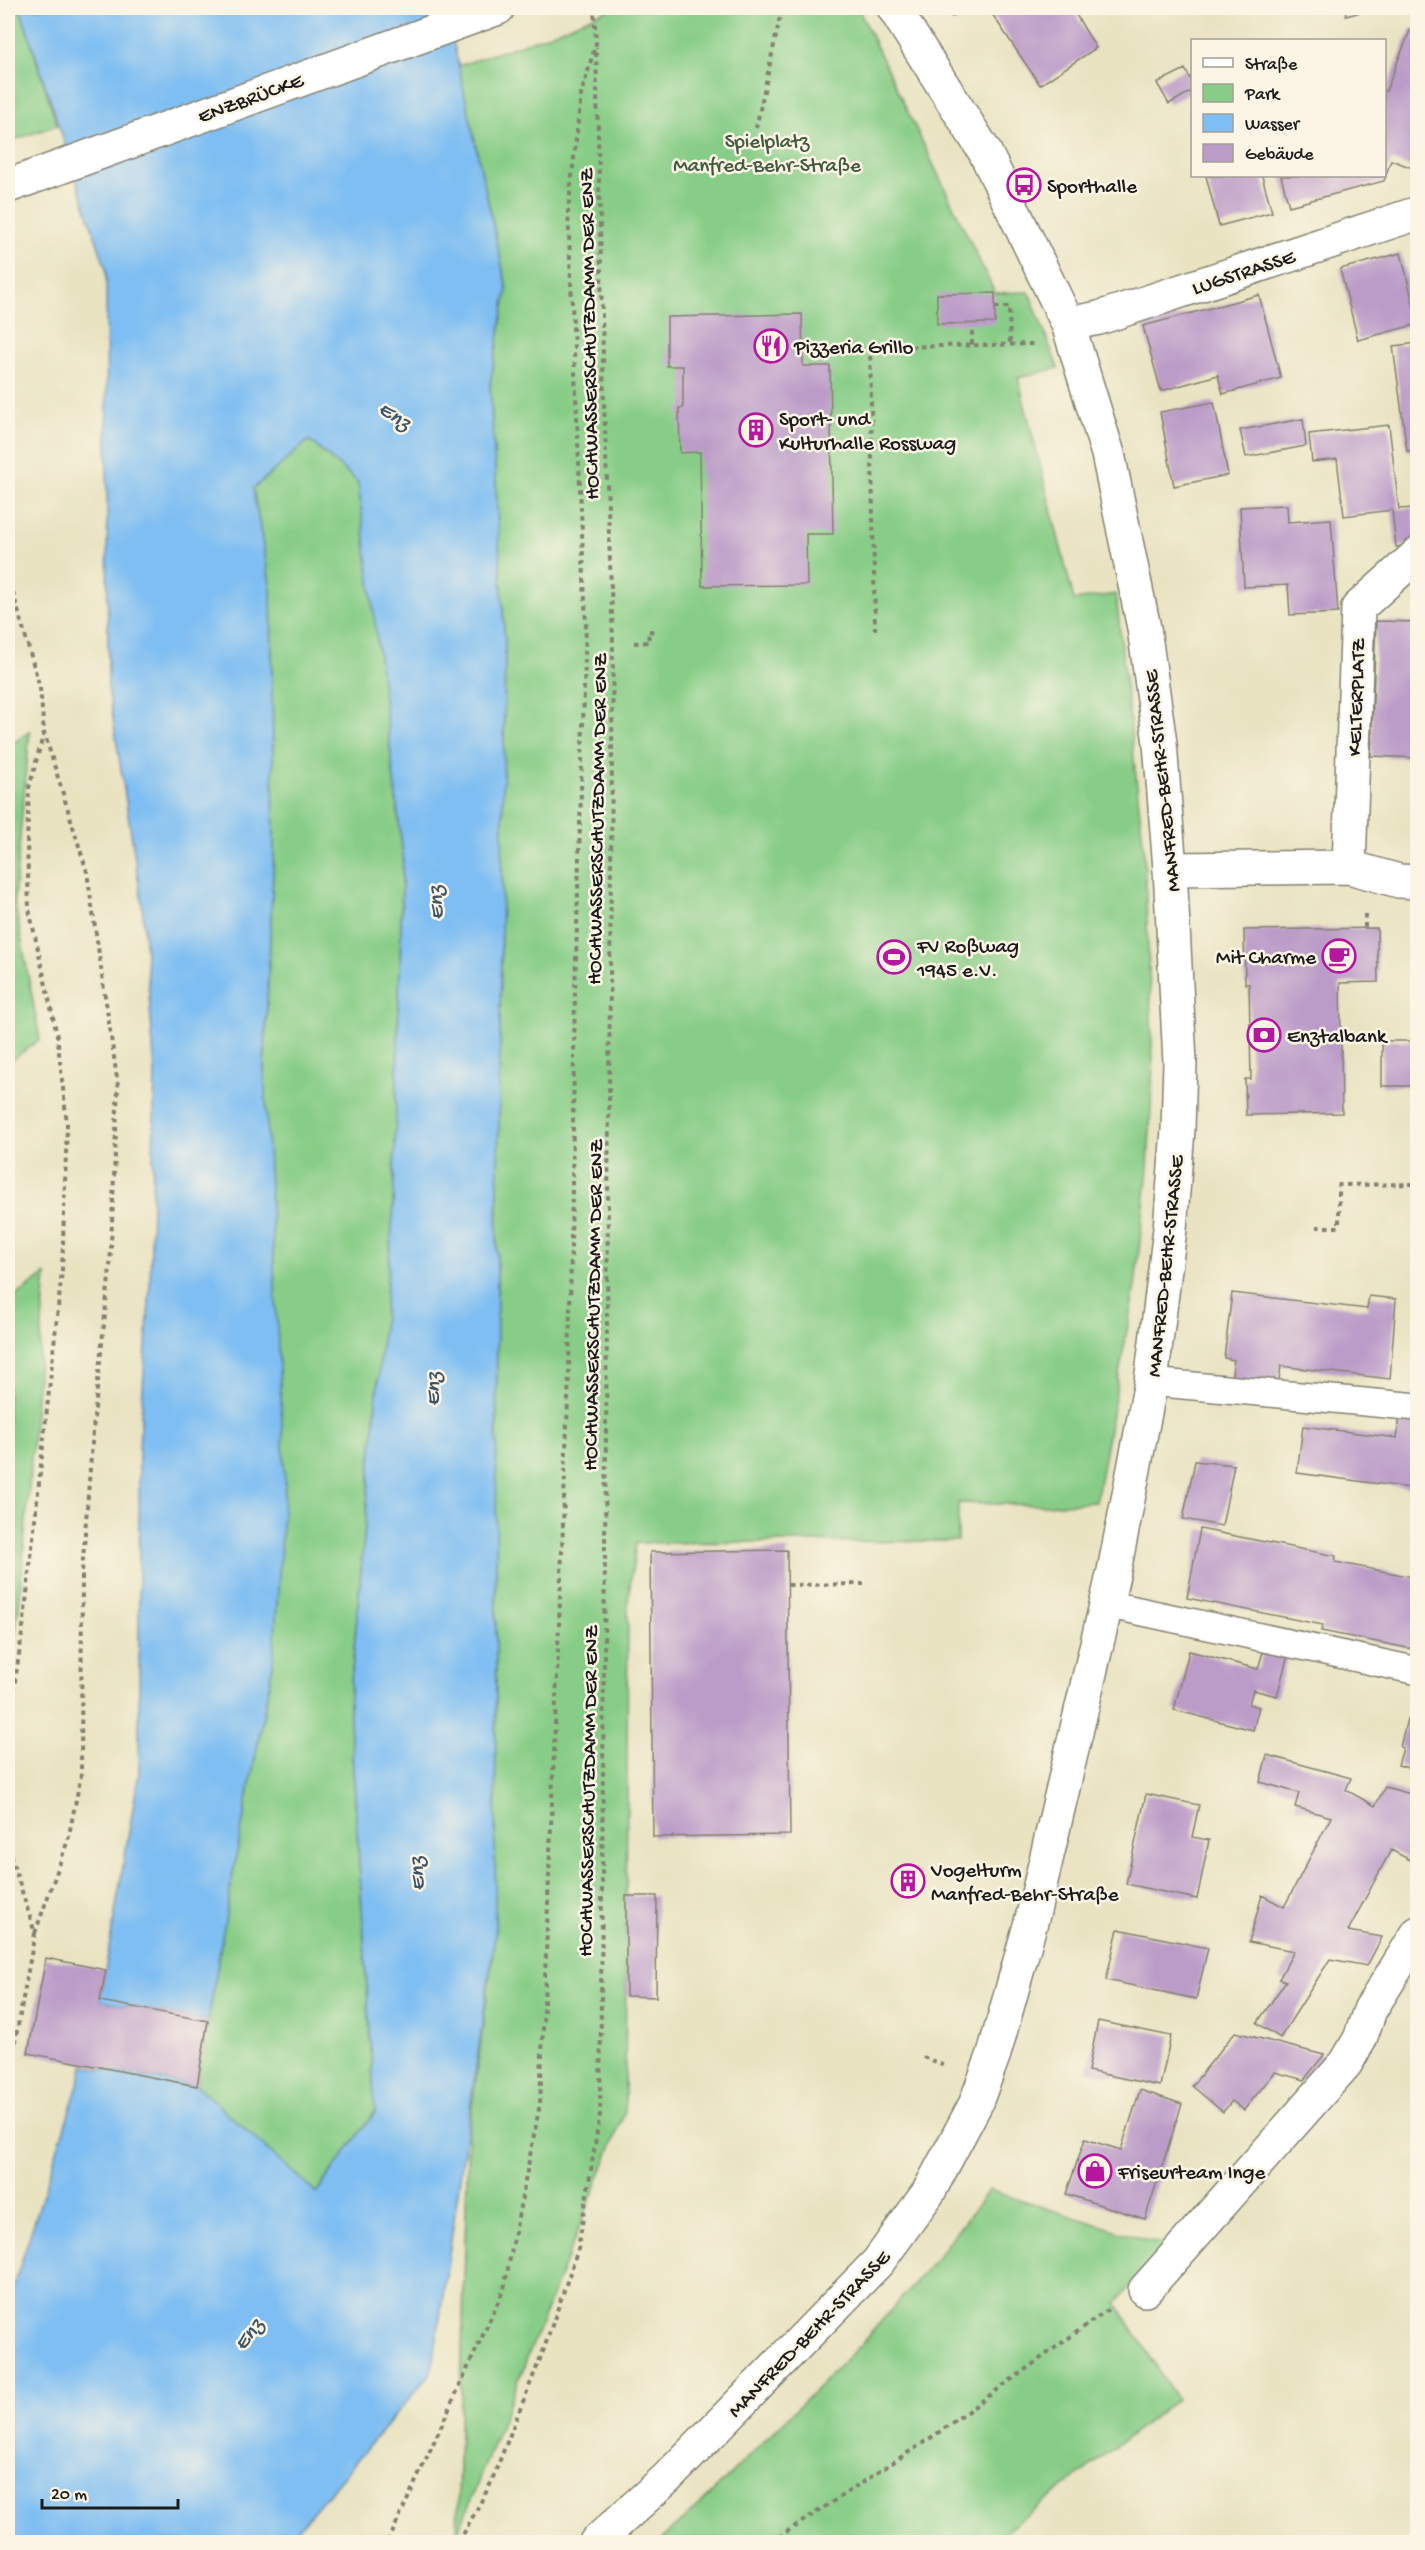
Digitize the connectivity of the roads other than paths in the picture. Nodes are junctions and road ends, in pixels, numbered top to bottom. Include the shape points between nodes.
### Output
1 (894, 8) edge
2 (495, 9) edge
3 (8, 186) edge
4 (1418, 213) edge
5 (1068, 324) junction
6 (1418, 554) edge
7 (1348, 867) junction
8 (1170, 869) junction
9 (1418, 882) edge
10 (1151, 1382) junction
11 (1418, 1407) edge
12 (1106, 1604) junction
13 (1418, 1671) edge
14 (1418, 1933) edge
15 (1145, 2290) road end
16 (596, 2542) edge

1 - 5 street, MANFRED-BEHR-STRASSE via 985,152
2 - 3 street, ENZBRÜCKE
4 - 5 street, LUGSTRASSE via 1099,318
5 - 8 street, MANFRED-BEHR-STRASSE via 1108,454 1144,628 1160,742
6 - 7 street, KELTERPLATZ via 1358,608
7 - 8 street
7 - 9 street via 1399,881
8 - 10 street, MANFRED-BEHR-STRASSE via 1180,1062 1178,1130
10 - 11 lane
10 - 12 street, MANFRED-BEHR-STRASSE
12 - 13 lane
12 - 16 street, MANFRED-BEHR-STRASSE via 1008,2008 984,2082 949,2158 906,2225 853,2290 667,2478
14 - 15 street via 1370,2010 1346,2063

